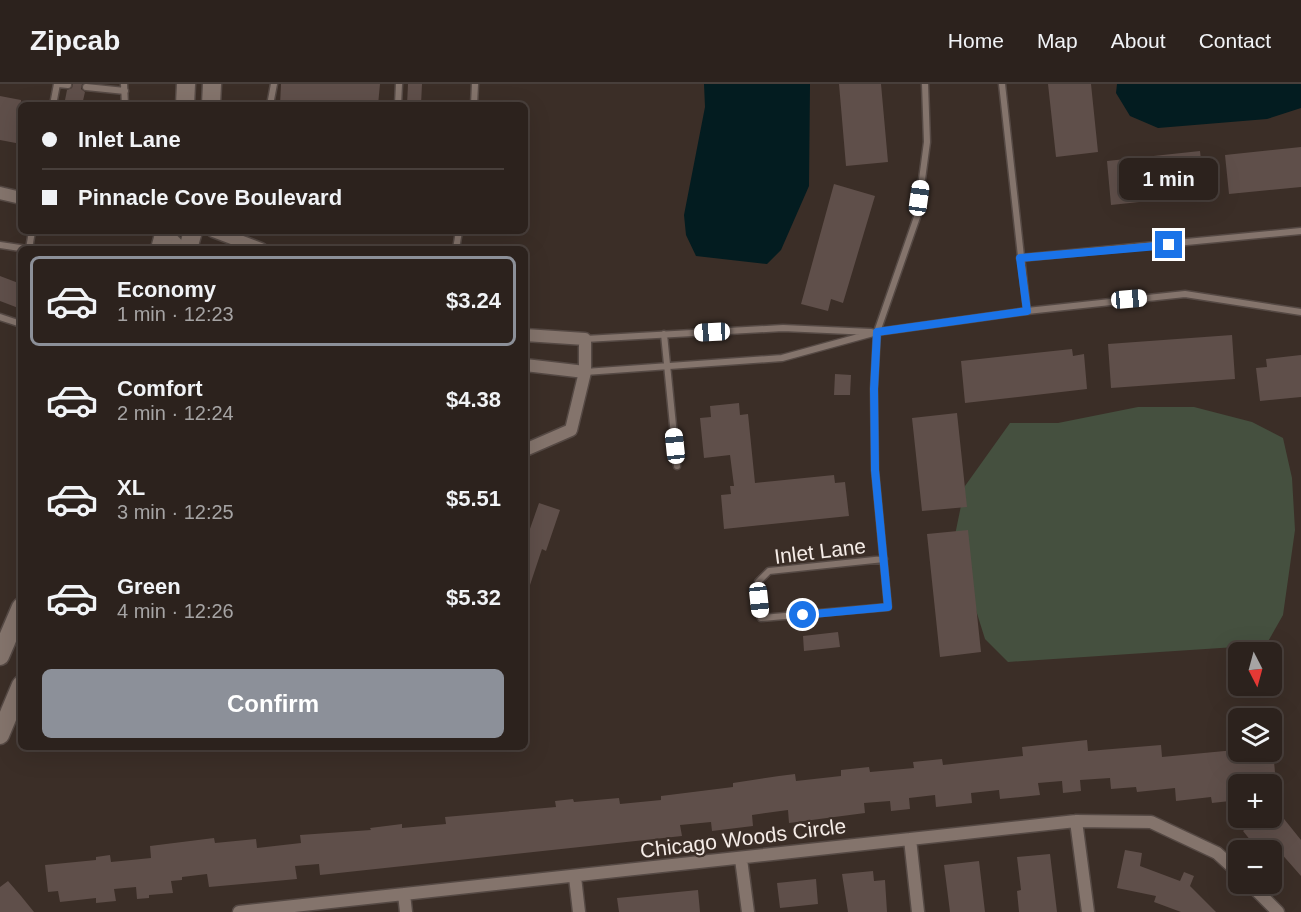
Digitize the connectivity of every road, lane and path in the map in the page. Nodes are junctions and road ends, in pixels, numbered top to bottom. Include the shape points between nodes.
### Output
1 (58, 84) edge
2 (186, 84) edge
3 (212, 84) edge
4 (274, 84) edge
5 (399, 84) edge
6 (475, 84) edge
7 (925, 84) edge
8 (1002, 84) edge
9 (68, 85) edge
10 (86, 87) dead end
11 (124, 88) edge
12 (54, 102) edge
13 (185, 102) edge
14 (212, 102) edge
15 (271, 102) edge
16 (398, 102) edge
17 (474, 102) edge
18 (0, 193) edge
19 (18, 197) edge
20 (1301, 231) edge
21 (221, 234) edge
22 (165, 235) edge
23 (0, 245) edge
24 (178, 246) edge
25 (253, 246) edge
26 (18, 248) edge
27 (1020, 258) junction
28 (1027, 311) junction
29 (1301, 312) edge
30 (0, 317) edge
31 (18, 323) edge
32 (877, 332) junction
33 (664, 334) junction
34 (528, 335) edge
35 (585, 339) junction
36 (528, 365) edge
37 (666, 366) junction
38 (585, 372) junction
39 (528, 449) edge
40 (677, 466) dead end
41 (884, 560) junction
42 (18, 613) edge
43 (0, 656) edge
44 (18, 692) edge
45 (0, 735) edge
46 (1076, 821) junction
47 (910, 839) junction
48 (741, 858) junction
49 (1228, 863) edge
50 (575, 877) junction
51 (404, 894) junction
52 (1260, 894) edge
53 (238, 912) edge
54 (406, 912) edge
55 (579, 912) edge
56 (748, 912) edge
57 (918, 912) edge
58 (1088, 912) edge
59 (1278, 912) edge

1 - 9 lane
1 - 12 lane
2 - 13 street
3 - 14 street
4 - 15 lane
5 - 16 lane
6 - 17 lane
7 - 32 lane, Inlet Lane via 927,142 917,217
8 - 27 lane
10 - 11 lane
18 - 19 street
20 - 27 lane
21 - 25 street
22 - 24 street
23 - 26 lane
27 - 28 lane
28 - 29 lane via 1185,294
28 - 32 lane
30 - 31 lane
32 - 33 lane via 783,328
32 - 37 lane via 782,358
32 - 41 lane, Inlet Lane via 875,470
33 - 35 lane
33 - 37 lane
34 - 35 street
35 - 38 street
36 - 38 street
37 - 38 lane
37 - 40 lane
38 - 39 street via 571,430
41 - 41 lane, Inlet Lane via 888,607 761,618 758,582 770,571
42 - 43 street
44 - 45 street
46 - 47 street, Chicago Woods Circle
46 - 49 street, Chicago Woods Circle via 1151,822 1218,853
46 - 58 street
47 - 48 street, Chicago Woods Circle
47 - 57 street
48 - 50 street, Chicago Woods Circle
48 - 56 street
50 - 51 street, Chicago Woods Circle
50 - 55 street
51 - 53 street, Chicago Woods Circle
51 - 54 street
52 - 59 street

